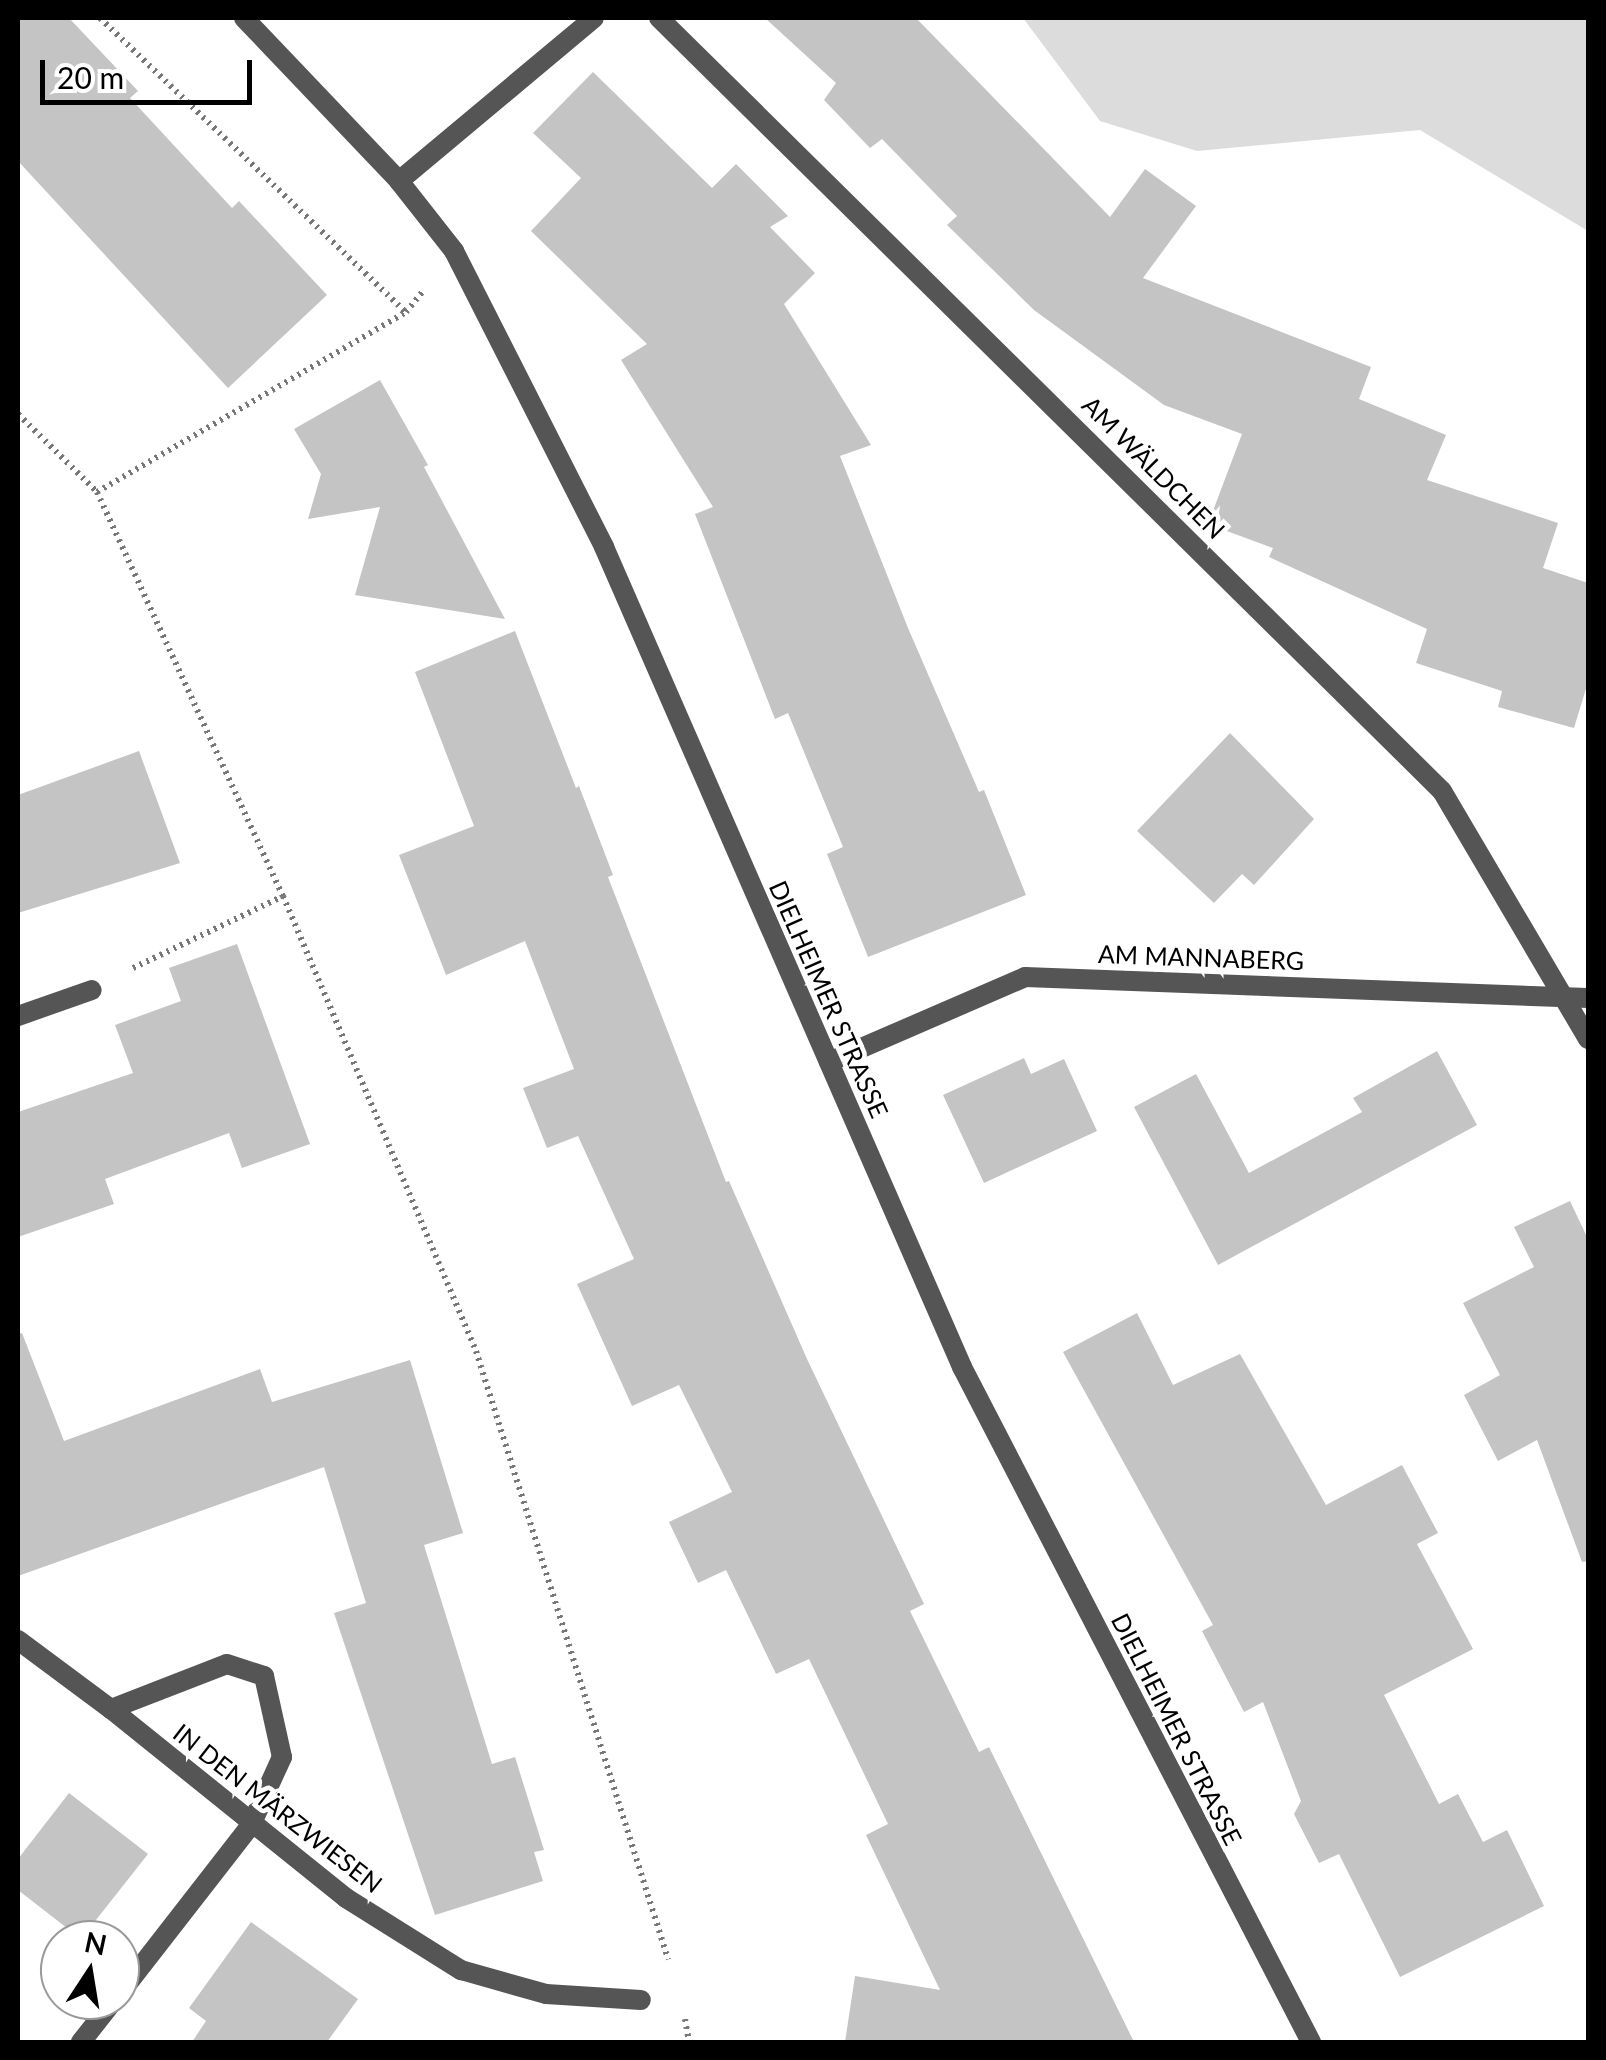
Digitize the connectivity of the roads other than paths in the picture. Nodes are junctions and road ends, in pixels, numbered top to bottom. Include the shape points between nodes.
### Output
1 (244, 18) edge
2 (594, 18) edge
3 (659, 18) edge
4 (399, 181) junction
5 (92, 990) road end
6 (1562, 994) junction
7 (1588, 998) edge
8 (18, 1016) edge
9 (1588, 1039) edge
10 (829, 1062) junction
11 (18, 1640) edge
12 (111, 1709) junction
13 (251, 1825) junction
14 (140, 1967) edge
15 (641, 2000) dead end
16 (98, 2020) edge
17 (81, 2042) edge
18 (1311, 2042) edge

1 - 4 street, DIELHEIMER STRASSE
2 - 4 street
3 - 6 street, AM WÄLDCHEN via 1442,790
4 - 10 street, DIELHEIMER STRASSE via 454,251 604,547
5 - 8 street
6 - 7 street, AM MANNABERG
6 - 9 street, AM WÄLDCHEN
6 - 10 street, AM MANNABERG via 1025,977
10 - 18 street, DIELHEIMER STRASSE via 962,1367
11 - 12 street, IN DEN MÄRZWIESEN
12 - 13 street, IN DEN MÄRZWIESEN
12 - 13 street via 227,1664 264,1676 282,1758
13 - 14 street
13 - 15 street, IN DEN MÄRZWIESEN via 346,1898 461,1970 546,1994
16 - 17 street

